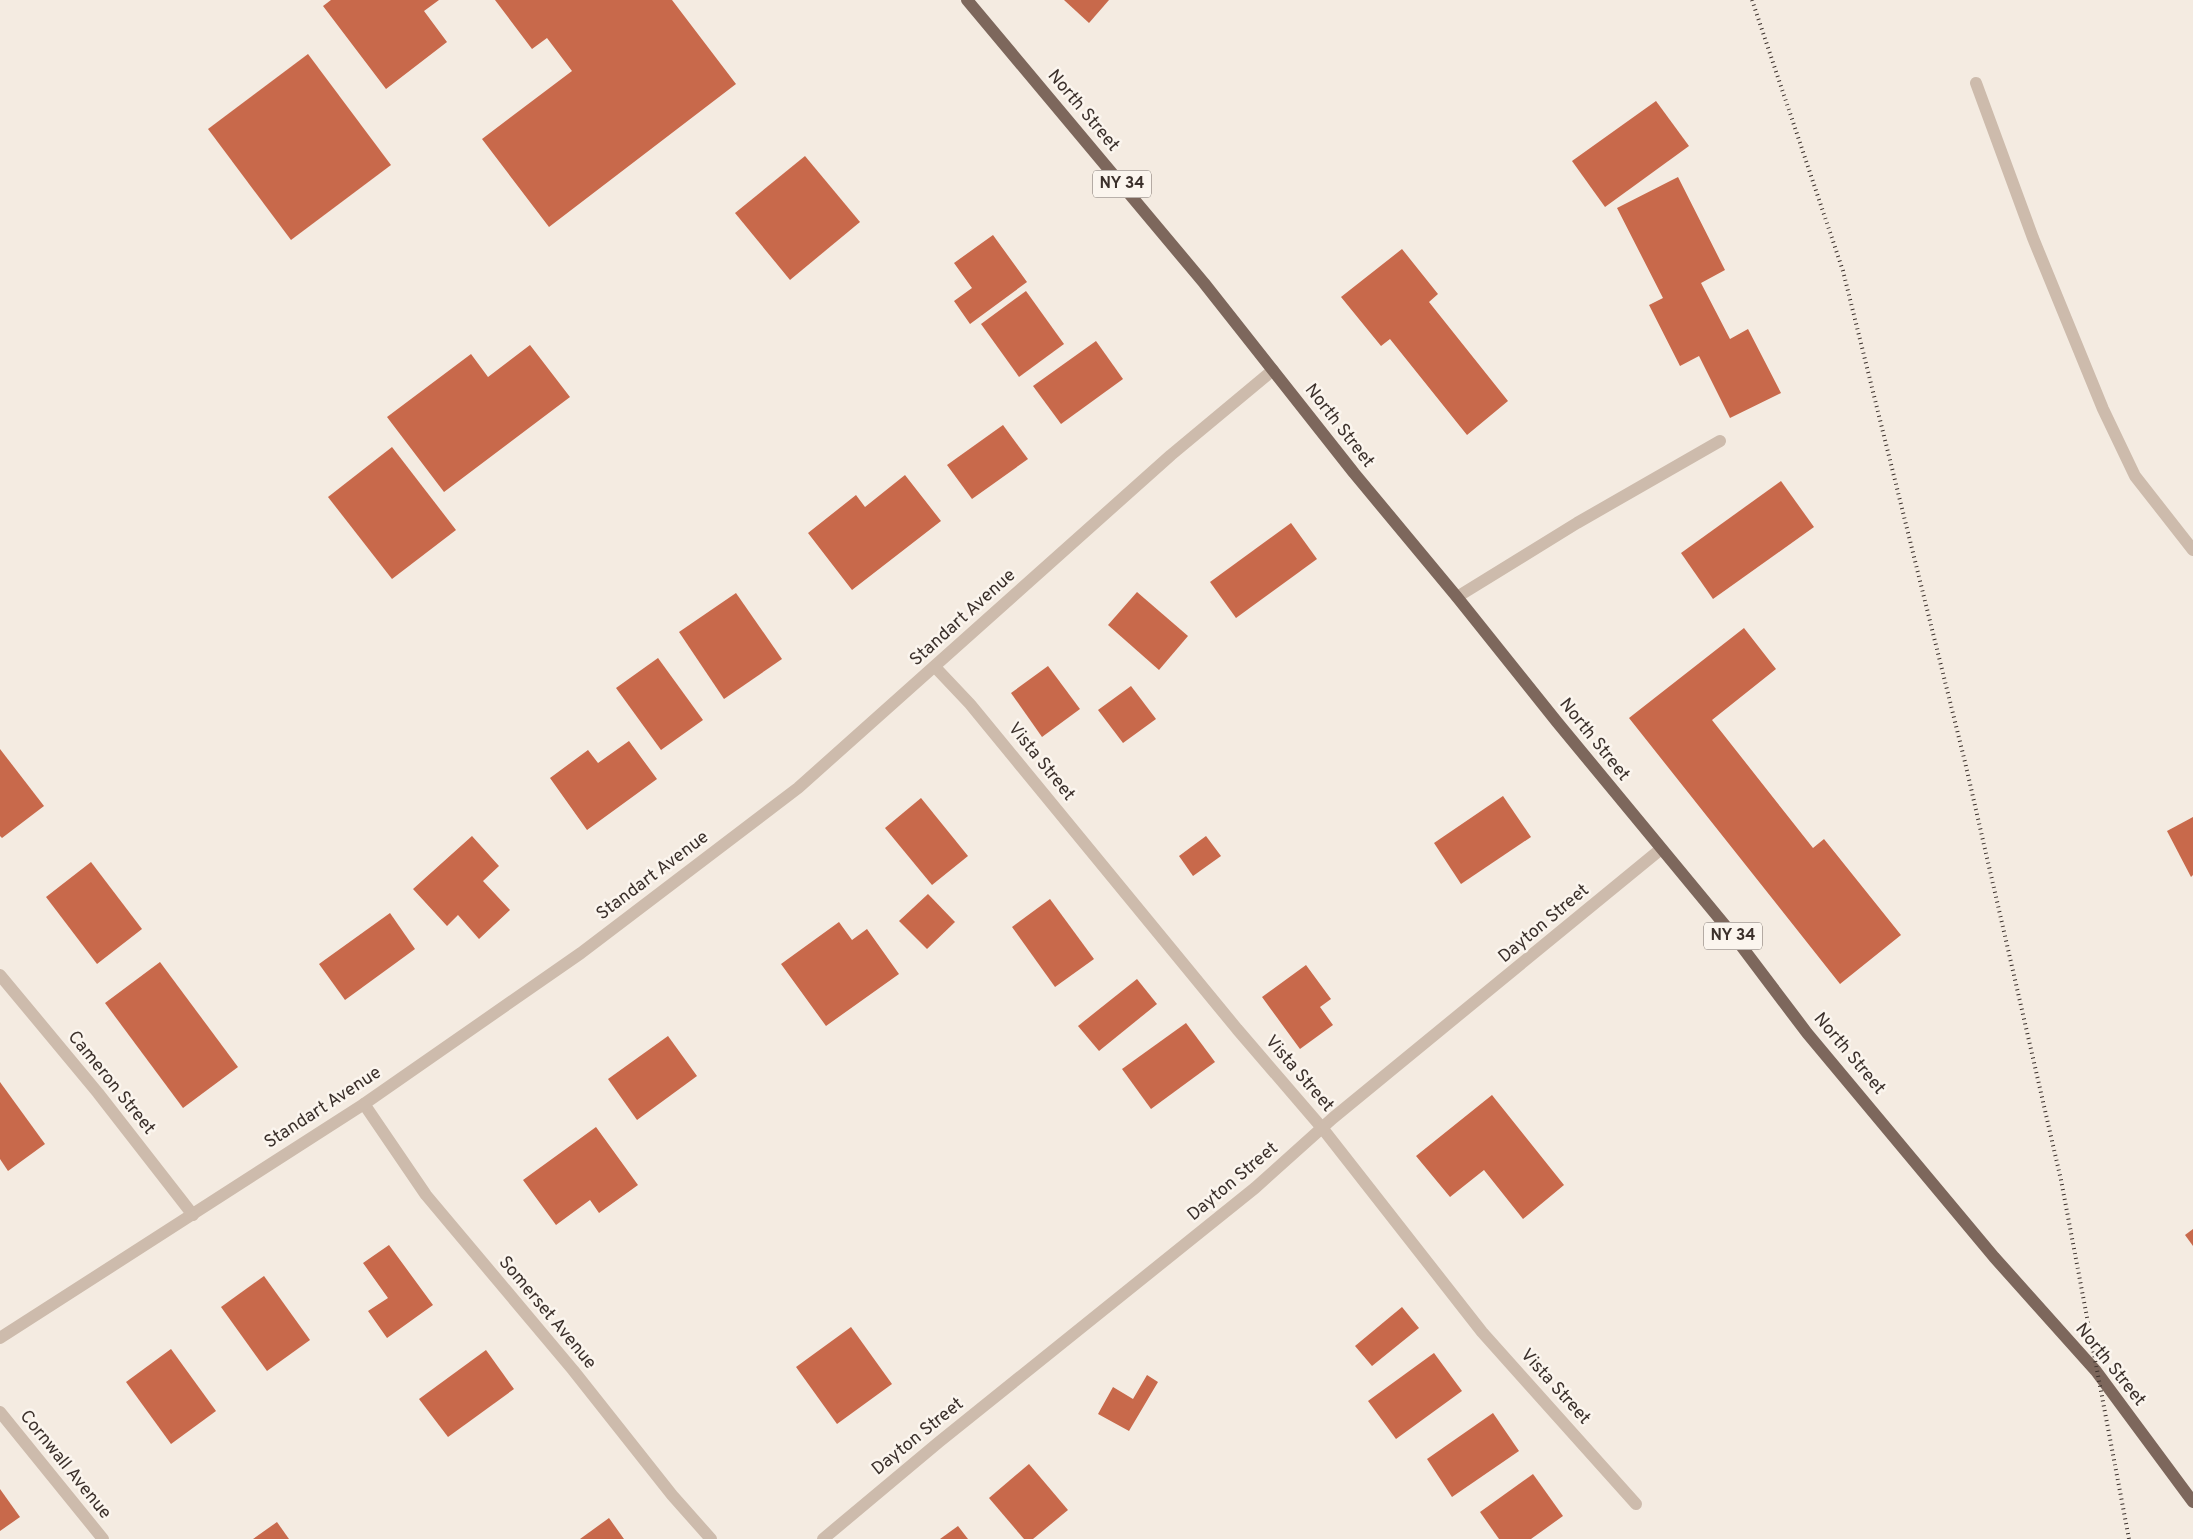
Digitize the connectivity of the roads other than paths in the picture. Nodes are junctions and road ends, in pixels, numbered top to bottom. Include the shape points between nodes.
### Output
1 (967, 0) edge
2 (1976, 83) dead end
3 (1273, 370) junction
4 (1720, 441) dead end
5 (2193, 550) edge
6 (1458, 597) junction
7 (935, 667) junction
8 (1662, 849) junction
9 (0, 975) edge
10 (364, 1104) junction
11 (1323, 1129) junction
12 (193, 1215) junction
13 (0, 1338) edge
14 (0, 1412) edge
15 (2191, 1497) edge
16 (1636, 1504) dead end
17 (103, 1539) edge
18 (711, 1539) edge
19 (823, 1539) edge

1 - 3 main road, North Street / NY 34
2 - 5 street via 2033,238 2103,409 2135,476
3 - 6 main road, North Street / NY 34
3 - 7 street, Standart Avenue via 1170,455
4 - 6 street via 1577,523
6 - 8 main road, North Street / NY 34
7 - 10 street, Standart Avenue via 791,794 581,953
7 - 11 street, Vista Street via 970,704 1237,1030
8 - 11 street, Dayton Street
8 - 15 main road, North Street / NY 34 via 1733,935 1807,1033 1994,1257 2096,1371
9 - 12 street, Cameron Street
10 - 12 street, Standart Avenue
10 - 18 street, Somerset Avenue via 426,1195 573,1370 672,1496
11 - 16 street, Vista Street via 1482,1332
11 - 19 street, Dayton Street via 1255,1188
12 - 13 street, Standart Avenue
14 - 17 street, Cornwall Avenue

